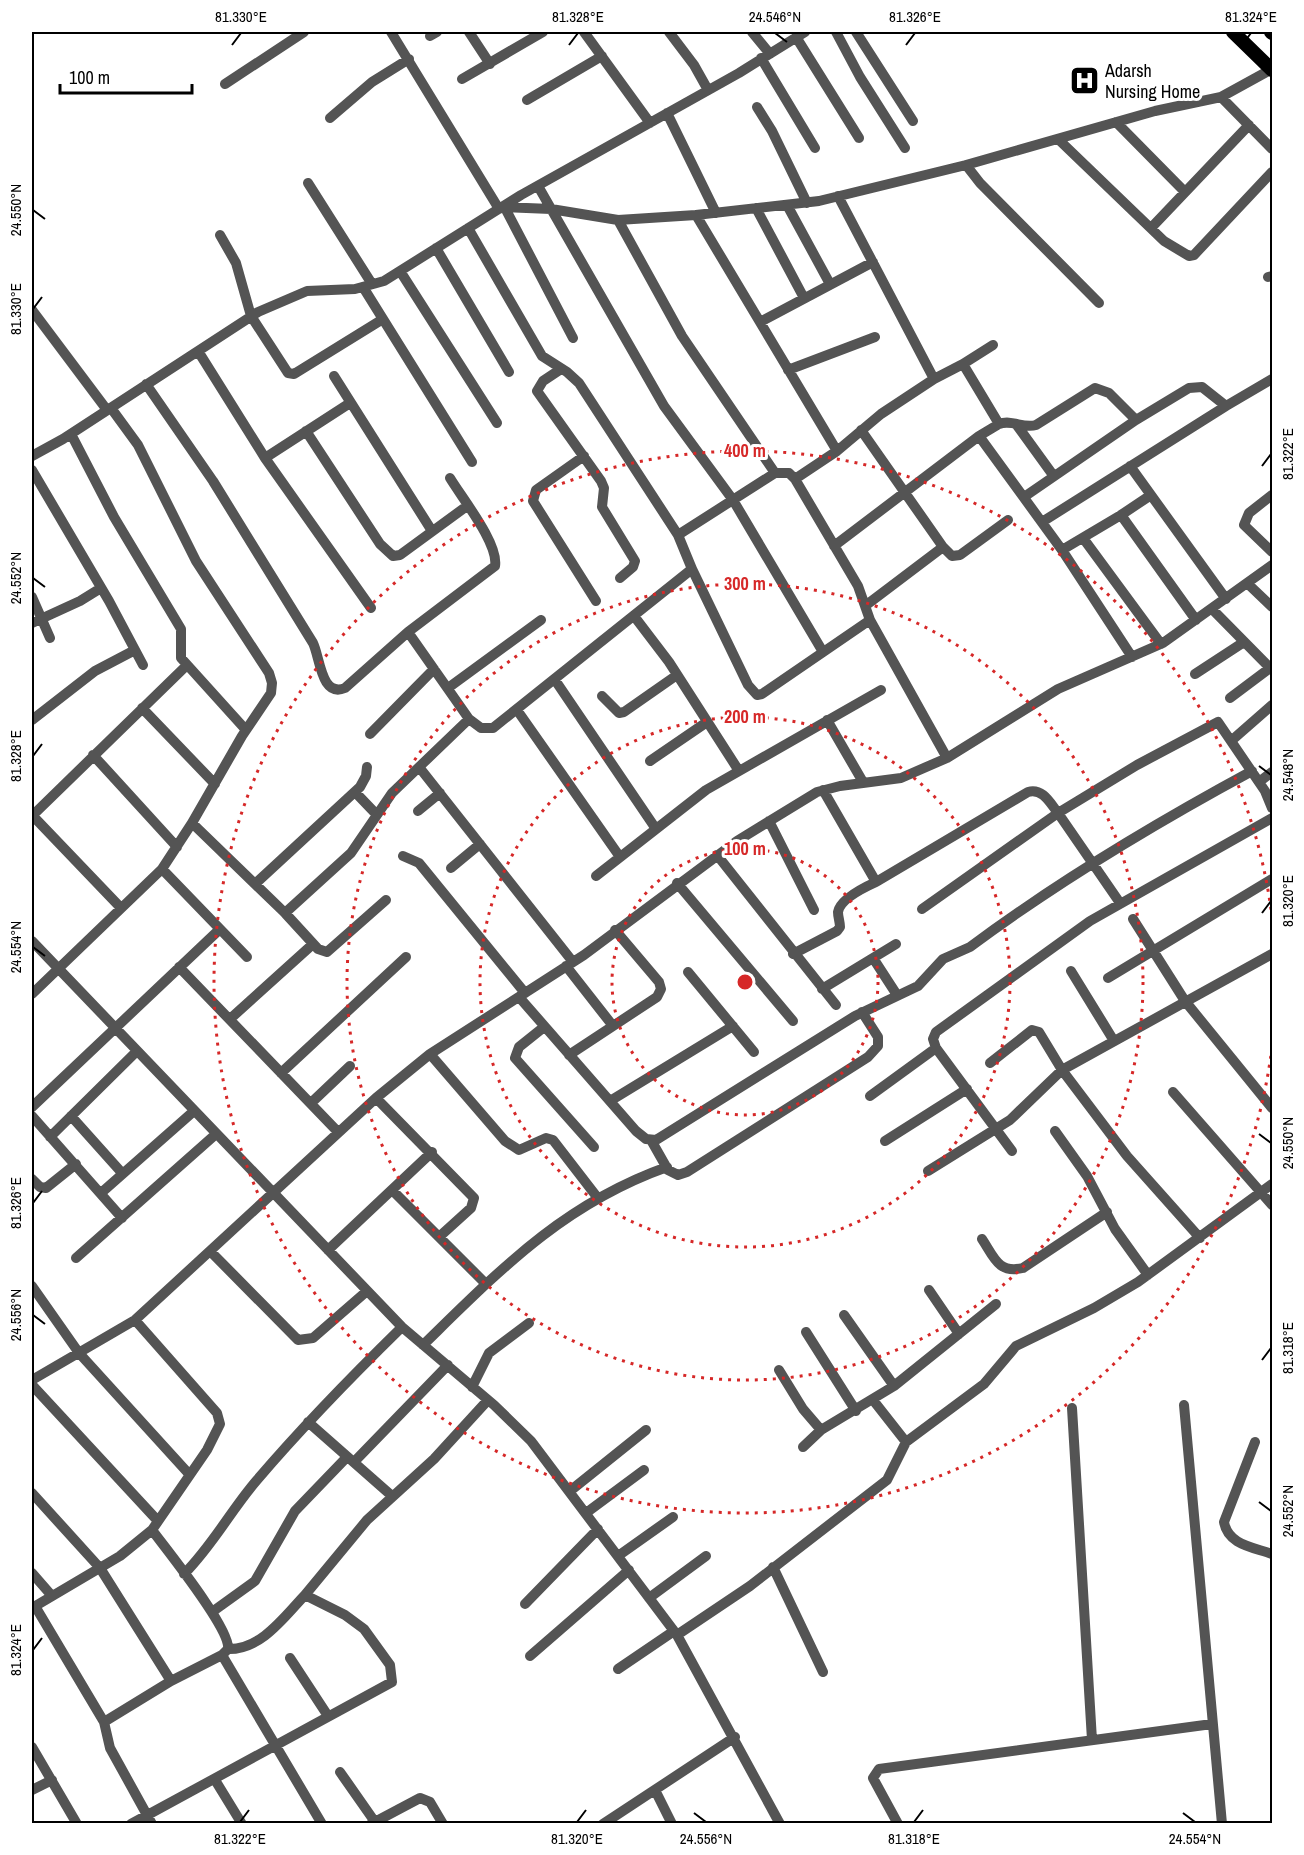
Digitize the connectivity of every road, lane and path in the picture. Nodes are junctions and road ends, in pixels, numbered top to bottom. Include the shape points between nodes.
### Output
1 (304, 32) edge
2 (391, 32) edge
3 (469, 32) edge
4 (543, 32) edge
5 (584, 32) edge
6 (669, 32) edge
7 (752, 32) edge
8 (836, 32) edge
9 (856, 32) edge
10 (1233, 32) edge
11 (801, 34) edge
12 (602, 56) junction
13 (766, 56) junction
14 (409, 59) junction
15 (490, 64) junction
16 (877, 68) junction
17 (1272, 69) edge
18 (860, 77) junction
19 (462, 79) dead end
20 (225, 84) dead end
21 (708, 90) junction
22 (1221, 97) junction
23 (527, 100) dead end
24 (757, 108) dead end
25 (667, 113) junction
26 (330, 118) dead end
27 (914, 121) dead end
28 (1116, 122) junction
29 (650, 123) junction
30 (1249, 125) junction
31 (859, 138) dead end
32 (1059, 139) junction
33 (814, 148) dead end
34 (905, 148) dead end
35 (1272, 148) edge
36 (966, 165) junction
37 (1272, 172) edge
38 (308, 183) dead end
39 (538, 186) junction
40 (1185, 192) junction
41 (838, 196) junction
42 (807, 203) junction
43 (787, 205) junction
44 (502, 208) junction
45 (756, 208) junction
46 (551, 209) junction
47 (716, 213) junction
48 (696, 215) junction
49 (618, 220) junction
50 (468, 228) junction
51 (1151, 228) junction
52 (220, 235) dead end
53 (436, 248) junction
54 (873, 262) junction
55 (400, 271) junction
56 (830, 284) junction
57 (368, 285) junction
58 (804, 298) junction
59 (1099, 303) dead end
60 (32, 310) edge
61 (251, 316) junction
62 (382, 319) junction
63 (760, 322) junction
64 (875, 337) dead end
65 (573, 338) dead end
66 (993, 345) dead end
67 (198, 351) junction
68 (963, 364) junction
69 (561, 369) junction
70 (788, 370) junction
71 (509, 372) dead end
72 (334, 376) dead end
73 (934, 379) junction
74 (1272, 379) edge
75 (146, 384) junction
76 (350, 403) junction
77 (1226, 406) junction
78 (109, 409) junction
79 (1136, 420) junction
80 (497, 423) dead end
81 (1016, 423) junction
82 (999, 424) junction
83 (861, 430) junction
84 (306, 431) junction
85 (71, 434) junction
86 (980, 435) junction
87 (837, 451) junction
88 (32, 456) edge
89 (584, 456) junction
90 (265, 458) junction
91 (472, 462) dead end
92 (1130, 466) junction
93 (32, 470) edge
94 (775, 473) junction
95 (1053, 476) junction
96 (450, 478) dead end
97 (795, 479) junction
98 (903, 492) junction
99 (1151, 495) junction
100 (1272, 495) edge
101 (1024, 497) junction
102 (734, 500) junction
103 (467, 506) junction
104 (1120, 515) junction
105 (1008, 520) dead end
106 (1042, 522) junction
107 (432, 531) junction
108 (678, 535) junction
109 (1083, 538) junction
110 (834, 546) junction
111 (944, 547) junction
112 (1062, 550) junction
113 (1272, 552) edge
114 (1272, 565) edge
115 (692, 569) junction
116 (620, 579) dead end
117 (1248, 584) junction
118 (101, 588) junction
119 (32, 597) edge
120 (1226, 599) junction
121 (596, 601) dead end
122 (865, 606) junction
123 (370, 608) dead end
124 (1272, 608) edge
125 (1212, 609) junction
126 (634, 616) junction
127 (540, 620) dead end
128 (870, 620) junction
129 (1196, 620) junction
130 (36, 621) edge
131 (408, 632) junction
132 (50, 638) dead end
133 (1244, 642) junction
134 (1161, 644) junction
135 (135, 650) junction
136 (824, 652) junction
137 (1132, 657) junction
138 (143, 665) dead end
139 (186, 666) junction
140 (434, 669) junction
141 (1271, 669) edge
142 (1194, 674) dead end
143 (677, 675) junction
144 (555, 680) junction
145 (448, 688) junction
146 (881, 690) dead end
147 (602, 696) dead end
148 (1230, 698) dead end
149 (1272, 705) edge
150 (142, 708) junction
151 (518, 710) junction
152 (469, 719) junction
153 (32, 720) edge
154 (827, 720) junction
155 (707, 722) junction
156 (246, 730) junction
157 (370, 734) dead end
158 (1231, 741) junction
159 (93, 755) junction
160 (947, 758) junction
161 (650, 761) dead end
162 (367, 766) dead end
163 (419, 767) junction
164 (739, 771) junction
165 (1252, 771) junction
166 (1272, 772) edge
167 (863, 782) junction
168 (1259, 782) junction
169 (215, 784) junction
170 (823, 790) junction
171 (355, 792) junction
172 (440, 793) junction
173 (1272, 808) edge
174 (418, 811) dead end
175 (1058, 813) junction
176 (377, 815) junction
177 (32, 816) edge
178 (1272, 818) edge
179 (769, 821) junction
180 (192, 823) junction
181 (656, 829) junction
182 (480, 844) junction
183 (177, 847) junction
184 (717, 855) junction
185 (403, 856) dead end
186 (620, 857) junction
187 (1094, 862) junction
188 (451, 868) dead end
189 (162, 869) junction
190 (596, 876) dead end
191 (1272, 879) edge
192 (876, 882) junction
193 (677, 883) junction
194 (255, 884) junction
195 (386, 900) dead end
196 (1119, 903) junction
197 (121, 908) junction
198 (922, 909) dead end
199 (814, 910) dead end
200 (285, 913) junction
201 (1133, 920) dead end
202 (220, 929) junction
203 (615, 930) junction
204 (32, 941) edge
205 (313, 944) junction
206 (896, 944) dead end
207 (1152, 949) junction
208 (793, 954) junction
209 (1272, 954) edge
210 (247, 957) dead end
211 (406, 957) dead end
212 (873, 958) junction
213 (569, 964) junction
214 (179, 967) junction
215 (58, 968) junction
216 (1071, 971) dead end
217 (688, 972) dead end
218 (1108, 978) dead end
219 (822, 989) junction
220 (32, 994) edge
221 (522, 995) junction
222 (897, 995) junction
223 (1185, 1001) junction
224 (836, 1005) dead end
225 (862, 1012) junction
226 (230, 1019) junction
227 (793, 1021) dead end
228 (613, 1026) junction
229 (733, 1026) junction
230 (114, 1027) junction
231 (544, 1027) junction
232 (1114, 1041) junction
233 (936, 1048) junction
234 (137, 1052) junction
235 (754, 1052) dead end
236 (430, 1054) junction
237 (569, 1055) junction
238 (990, 1062) dead end
239 (350, 1066) dead end
240 (1062, 1070) junction
241 (281, 1073) junction
242 (967, 1089) junction
243 (1173, 1092) dead end
244 (870, 1096) dead end
245 (376, 1098) junction
246 (610, 1101) junction
247 (311, 1103) junction
248 (32, 1107) edge
249 (1272, 1108) edge
250 (194, 1111) junction
251 (32, 1116) edge
252 (71, 1116) junction
253 (996, 1129) junction
254 (1055, 1131) dead end
255 (338, 1132) junction
256 (216, 1134) junction
257 (50, 1137) junction
258 (651, 1140) junction
259 (885, 1141) dead end
260 (594, 1147) dead end
261 (1012, 1151) dead end
262 (432, 1152) junction
263 (76, 1164) junction
264 (667, 1167) junction
265 (928, 1171) dead end
266 (123, 1173) junction
267 (32, 1179) edge
268 (1272, 1184) edge
269 (392, 1190) junction
270 (272, 1192) junction
271 (101, 1193) junction
272 (1262, 1194) junction
273 (597, 1197) junction
274 (1272, 1205) edge
275 (1107, 1212) junction
276 (122, 1218) junction
277 (439, 1237) junction
278 (1200, 1238) junction
279 (982, 1239) dead end
280 (210, 1251) junction
281 (328, 1251) junction
282 (76, 1258) dead end
283 (1148, 1275) junction
284 (486, 1284) junction
285 (32, 1286) edge
286 (929, 1290) dead end
287 (367, 1291) junction
288 (996, 1304) dead end
289 (844, 1315) dead end
290 (135, 1320) junction
291 (529, 1323) dead end
292 (402, 1327) junction
293 (806, 1332) dead end
294 (959, 1334) junction
295 (423, 1345) junction
296 (79, 1353) junction
297 (448, 1365) junction
298 (779, 1370) dead end
299 (32, 1380) edge
300 (32, 1385) edge
301 (894, 1386) junction
302 (472, 1387) junction
303 (488, 1400) junction
304 (873, 1400) junction
305 (1184, 1405) dead end
306 (1072, 1408) dead end
307 (856, 1411) junction
308 (308, 1422) junction
309 (646, 1430) dead end
310 (821, 1430) junction
311 (906, 1442) junction
312 (1255, 1443) dead end
313 (803, 1447) dead end
314 (351, 1459) junction
315 (644, 1470) dead end
316 (189, 1474) junction
317 (570, 1491) junction
318 (32, 1493) edge
319 (392, 1496) junction
320 (586, 1513) junction
321 (673, 1517) dead end
322 (155, 1525) junction
323 (598, 1529) junction
324 (1272, 1554) edge
325 (618, 1556) junction
326 (705, 1556) dead end
327 (773, 1567) junction
328 (100, 1568) junction
329 (629, 1570) junction
330 (32, 1573) edge
331 (184, 1574) junction
332 (305, 1595) junction
333 (52, 1596) junction
334 (650, 1598) junction
335 (525, 1604) dead end
336 (33, 1607) edge
337 (212, 1612) junction
338 (676, 1633) junction
339 (225, 1652) junction
340 (530, 1656) dead end
341 (290, 1658) dead end
342 (618, 1669) dead end
343 (823, 1671) dead end
344 (171, 1681) junction
345 (328, 1716) junction
346 (104, 1722) junction
347 (1212, 1724) junction
348 (735, 1737) junction
349 (1092, 1740) junction
350 (276, 1745) junction
351 (32, 1747) edge
352 (340, 1772) dead end
353 (52, 1780) junction
354 (215, 1780) junction
355 (32, 1790) edge
356 (656, 1790) junction
357 (149, 1819) edge
358 (373, 1823) edge
359 (77, 1824) edge
360 (131, 1824) edge
361 (242, 1824) edge
362 (322, 1824) edge
363 (443, 1824) edge
364 (603, 1824) edge
365 (672, 1824) edge
366 (780, 1824) edge
367 (898, 1824) edge
368 (1222, 1824) edge

1 - 20 street
2 - 14 street
3 - 15 street
4 - 15 street
5 - 12 street
6 - 21 street
7 - 13 street
8 - 18 street
9 - 16 street
10 - 17 main road
11 - 13 street
11 - 31 street
12 - 23 street
12 - 29 street
13 - 21 street
13 - 33 street
14 - 26 street via 372,82
14 - 44 street
15 - 19 street
16 - 18 street
16 - 27 street
17 - 22 street
18 - 34 street
21 - 25 street
22 - 28 street
22 - 30 street
24 - 42 street
25 - 29 street
25 - 47 street
28 - 32 street
28 - 40 street
29 - 39 street
30 - 35 street
30 - 40 street
32 - 36 street
32 - 51 street
36 - 41 street
36 - 59 street
37 - 51 street via 1194,255 1183,254
38 - 57 street
39 - 44 street
39 - 46 street
40 - 51 street
41 - 42 street
41 - 54 street
42 - 43 street
43 - 45 street
43 - 56 street
44 - 46 street
44 - 50 street
44 - 65 street
45 - 47 street
45 - 58 street
46 - 49 street
46 - 102 street via 664,406
47 - 48 street
48 - 49 street
48 - 63 street
49 - 94 street via 682,336
50 - 53 street
50 - 69 street via 542,356
52 - 61 street via 236,263
53 - 55 street
53 - 71 street
54 - 56 street
54 - 73 street
55 - 57 street
55 - 80 street
56 - 58 street
57 - 61 street via 308,291
57 - 62 street
58 - 63 street
60 - 78 street
61 - 62 street via 283,369 294,374
61 - 67 street
62 - 91 street
63 - 70 street
64 - 70 street
66 - 68 street
67 - 75 street
67 - 90 street
68 - 73 street
68 - 82 street
69 - 89 street via 543,381 537,391
69 - 108 street via 579,383
70 - 87 street
72 - 76 street
73 - 83 street
74 - 77 street
75 - 78 street
75 - 131 street via 213,481 314,643 329,687 345,688
76 - 84 street
76 - 107 street
77 - 79 street via 1198,385
77 - 92 street
78 - 85 street
78 - 156 street via 138,445 196,561 269,673 271,693
79 - 81 street via 1109,393 1095,388 1036,425 1029,428
79 - 95 street
81 - 82 street
81 - 95 street
82 - 86 street
83 - 87 street
83 - 98 street
84 - 90 street
84 - 107 street via 387,553 400,555
85 - 88 street
85 - 139 street via 114,517 181,628 180,654
86 - 98 street
86 - 101 street
87 - 97 street
89 - 116 street via 602,481 602,507 635,561
89 - 121 street via 536,490 533,501
90 - 123 street
92 - 99 street
92 - 106 street
93 - 118 street
94 - 97 street via 789,473
94 - 102 street
95 - 101 street
96 - 103 street
97 - 110 street
98 - 110 street
98 - 111 street
99 - 104 street
99 - 120 street
100 - 113 street via 1249,513 1244,525
101 - 106 street
102 - 108 street
102 - 136 street
103 - 107 street
103 - 131 street via 491,544 497,558 495,566
104 - 109 street
104 - 129 street
105 - 111 street via 956,556
106 - 112 street
108 - 115 street
109 - 112 street
109 - 134 street
110 - 122 street
111 - 122 street
112 - 137 street
114 - 117 street
115 - 126 street
115 - 136 street via 752,692 762,694
117 - 120 street
117 - 124 street
118 - 130 street
118 - 135 street
119 - 130 street
120 - 125 street
122 - 128 street
125 - 129 street
125 - 133 street
126 - 143 street
126 - 144 street
127 - 145 street
128 - 136 street
128 - 160 street
129 - 134 street
130 - 132 street
131 - 140 street
133 - 141 street
133 - 142 street
134 - 137 street
135 - 138 street
135 - 153 street via 95,670
137 - 160 street via 1058,689
139 - 150 street
139 - 156 street
140 - 145 street
140 - 157 street
141 - 148 street
143 - 147 street via 624,712 619,713
143 - 155 street
144 - 151 street
144 - 181 street
145 - 152 street
146 - 154 street
149 - 158 street
150 - 159 street
150 - 169 street
151 - 152 street via 486,730
151 - 186 street
152 - 163 street
154 - 164 street
154 - 167 street
155 - 161 street
155 - 164 street
156 - 169 street
158 - 165 street
158 - 175 street via 1218,722
159 - 177 street
159 - 183 street
160 - 167 street via 901,778
162 - 171 street via 366,776
163 - 172 street
163 - 176 street via 392,793
164 - 181 street via 706,790
165 - 168 street
165 - 187 street
166 - 168 street
167 - 170 street
168 - 173 street
169 - 180 street
170 - 179 street
170 - 192 street
171 - 176 street
171 - 194 street
172 - 174 street
172 - 182 street
175 - 187 street
175 - 192 street via 1042,793 1029,792
175 - 198 street
176 - 200 street via 351,853
177 - 197 street
178 - 196 street
179 - 184 street
179 - 199 street
180 - 183 street
180 - 194 street
181 - 186 street
182 - 188 street
182 - 213 street
183 - 189 street
184 - 193 street
184 - 208 street
185 - 221 street via 419,863
186 - 190 street
187 - 196 street
187 - 222 street via 970,947 951,953 918,986
189 - 197 street
189 - 202 street
191 - 207 street
192 - 208 street via 841,906 837,931
193 - 203 street
193 - 227 street
194 - 200 street
195 - 205 street via 327,952
196 - 233 street via 941,1028 933,1039
197 - 215 street
200 - 205 street
201 - 207 street
202 - 210 street
202 - 214 street
203 - 213 street
203 - 228 street via 661,989 657,997
204 - 215 street
205 - 226 street
206 - 212 street
207 - 218 street
207 - 223 street
208 - 219 street
209 - 223 street
211 - 241 street
212 - 219 street
212 - 222 street
213 - 221 street
213 - 228 street
214 - 226 street
214 - 230 street
215 - 220 street
215 - 230 street
216 - 232 street
217 - 229 street
219 - 224 street
221 - 231 street
221 - 236 street
222 - 225 street
223 - 232 street
223 - 249 street
225 - 258 street
225 - 264 street via 878,1037 878,1046 868,1057 687,1172 673,1174
226 - 241 street
228 - 237 street
229 - 235 street
229 - 246 street
230 - 234 street
230 - 248 street
231 - 237 street
231 - 260 street via 519,1047 515,1058
232 - 240 street
233 - 242 street
233 - 244 street
234 - 250 street
234 - 252 street
236 - 245 street
236 - 273 street via 504,1141 519,1150 546,1138 553,1140
237 - 246 street
238 - 240 street via 1032,1030 1042,1035
239 - 247 street
240 - 253 street via 1022,1111
240 - 278 street via 1127,1156
241 - 247 street
242 - 253 street
242 - 259 street
243 - 272 street
245 - 255 street
245 - 262 street
246 - 258 street via 636,1131
247 - 255 street
250 - 256 street
250 - 266 street
251 - 257 street
252 - 257 street
252 - 266 street
253 - 261 street
253 - 265 street
254 - 275 street via 1088,1176
255 - 270 street
256 - 270 street
256 - 276 street
257 - 263 street
258 - 264 street
262 - 269 street
262 - 277 street via 474,1198 471,1208
263 - 267 street via 46,1188
263 - 271 street
264 - 273 street
266 - 271 street
268 - 272 street
269 - 277 street
269 - 281 street
270 - 280 street
270 - 281 street
271 - 276 street
272 - 274 street
272 - 278 street
273 - 284 street via 518,1254
275 - 279 street via 1023,1268 1012,1270 999,1265
275 - 283 street
276 - 282 street
277 - 284 street
278 - 283 street
280 - 287 street via 298,1340 313,1338
280 - 290 street
281 - 287 street
283 - 311 street via 1094,1308 1016,1346 984,1384
284 - 295 street
285 - 296 street
286 - 294 street
287 - 292 street
288 - 294 street
289 - 301 street
290 - 296 street
290 - 316 street via 217,1413 220,1424 216,1434
291 - 302 street via 489,1353
292 - 295 street
292 - 308 street
293 - 307 street
294 - 301 street
295 - 297 street
296 - 299 street
296 - 316 street
297 - 302 street
297 - 314 street
298 - 310 street
300 - 322 street
301 - 304 street
302 - 303 street
303 - 317 street via 531,1441
303 - 319 street via 434,1459
304 - 307 street
304 - 311 street
305 - 347 street
306 - 349 street
307 - 310 street
308 - 314 street
308 - 331 street
309 - 317 street
310 - 313 street
311 - 327 street via 887,1480
312 - 324 street via 1224,1522 1226,1533 1233,1540
314 - 319 street
314 - 337 street via 295,1511 255,1581
315 - 320 street
316 - 322 street
317 - 320 street
318 - 328 street
319 - 332 street via 346,1543
320 - 323 street
321 - 325 street
322 - 328 street
322 - 331 street
323 - 325 street
323 - 335 street
325 - 329 street
326 - 334 street
327 - 338 street
327 - 343 street
328 - 333 street
328 - 344 street
329 - 334 street
329 - 340 street
330 - 333 street
331 - 337 street
332 - 339 street via 255,1642
332 - 345 street via 364,1629 390,1665 393,1677 387,1687
333 - 336 street
334 - 338 street
336 - 346 street
337 - 339 street via 227,1638
338 - 342 street
338 - 348 street
339 - 344 street
339 - 350 street
341 - 345 street
344 - 346 street
345 - 350 street
346 - 357 street via 110,1748
347 - 349 street
347 - 368 street
348 - 356 street
348 - 366 street
349 - 367 street via 879,1769 873,1778
350 - 354 street
350 - 362 street
351 - 353 street
352 - 358 street
353 - 355 street
353 - 359 street
354 - 357 street
354 - 361 street
356 - 364 street
356 - 365 street
357 - 360 street
358 - 363 street via 420,1798 430,1802

